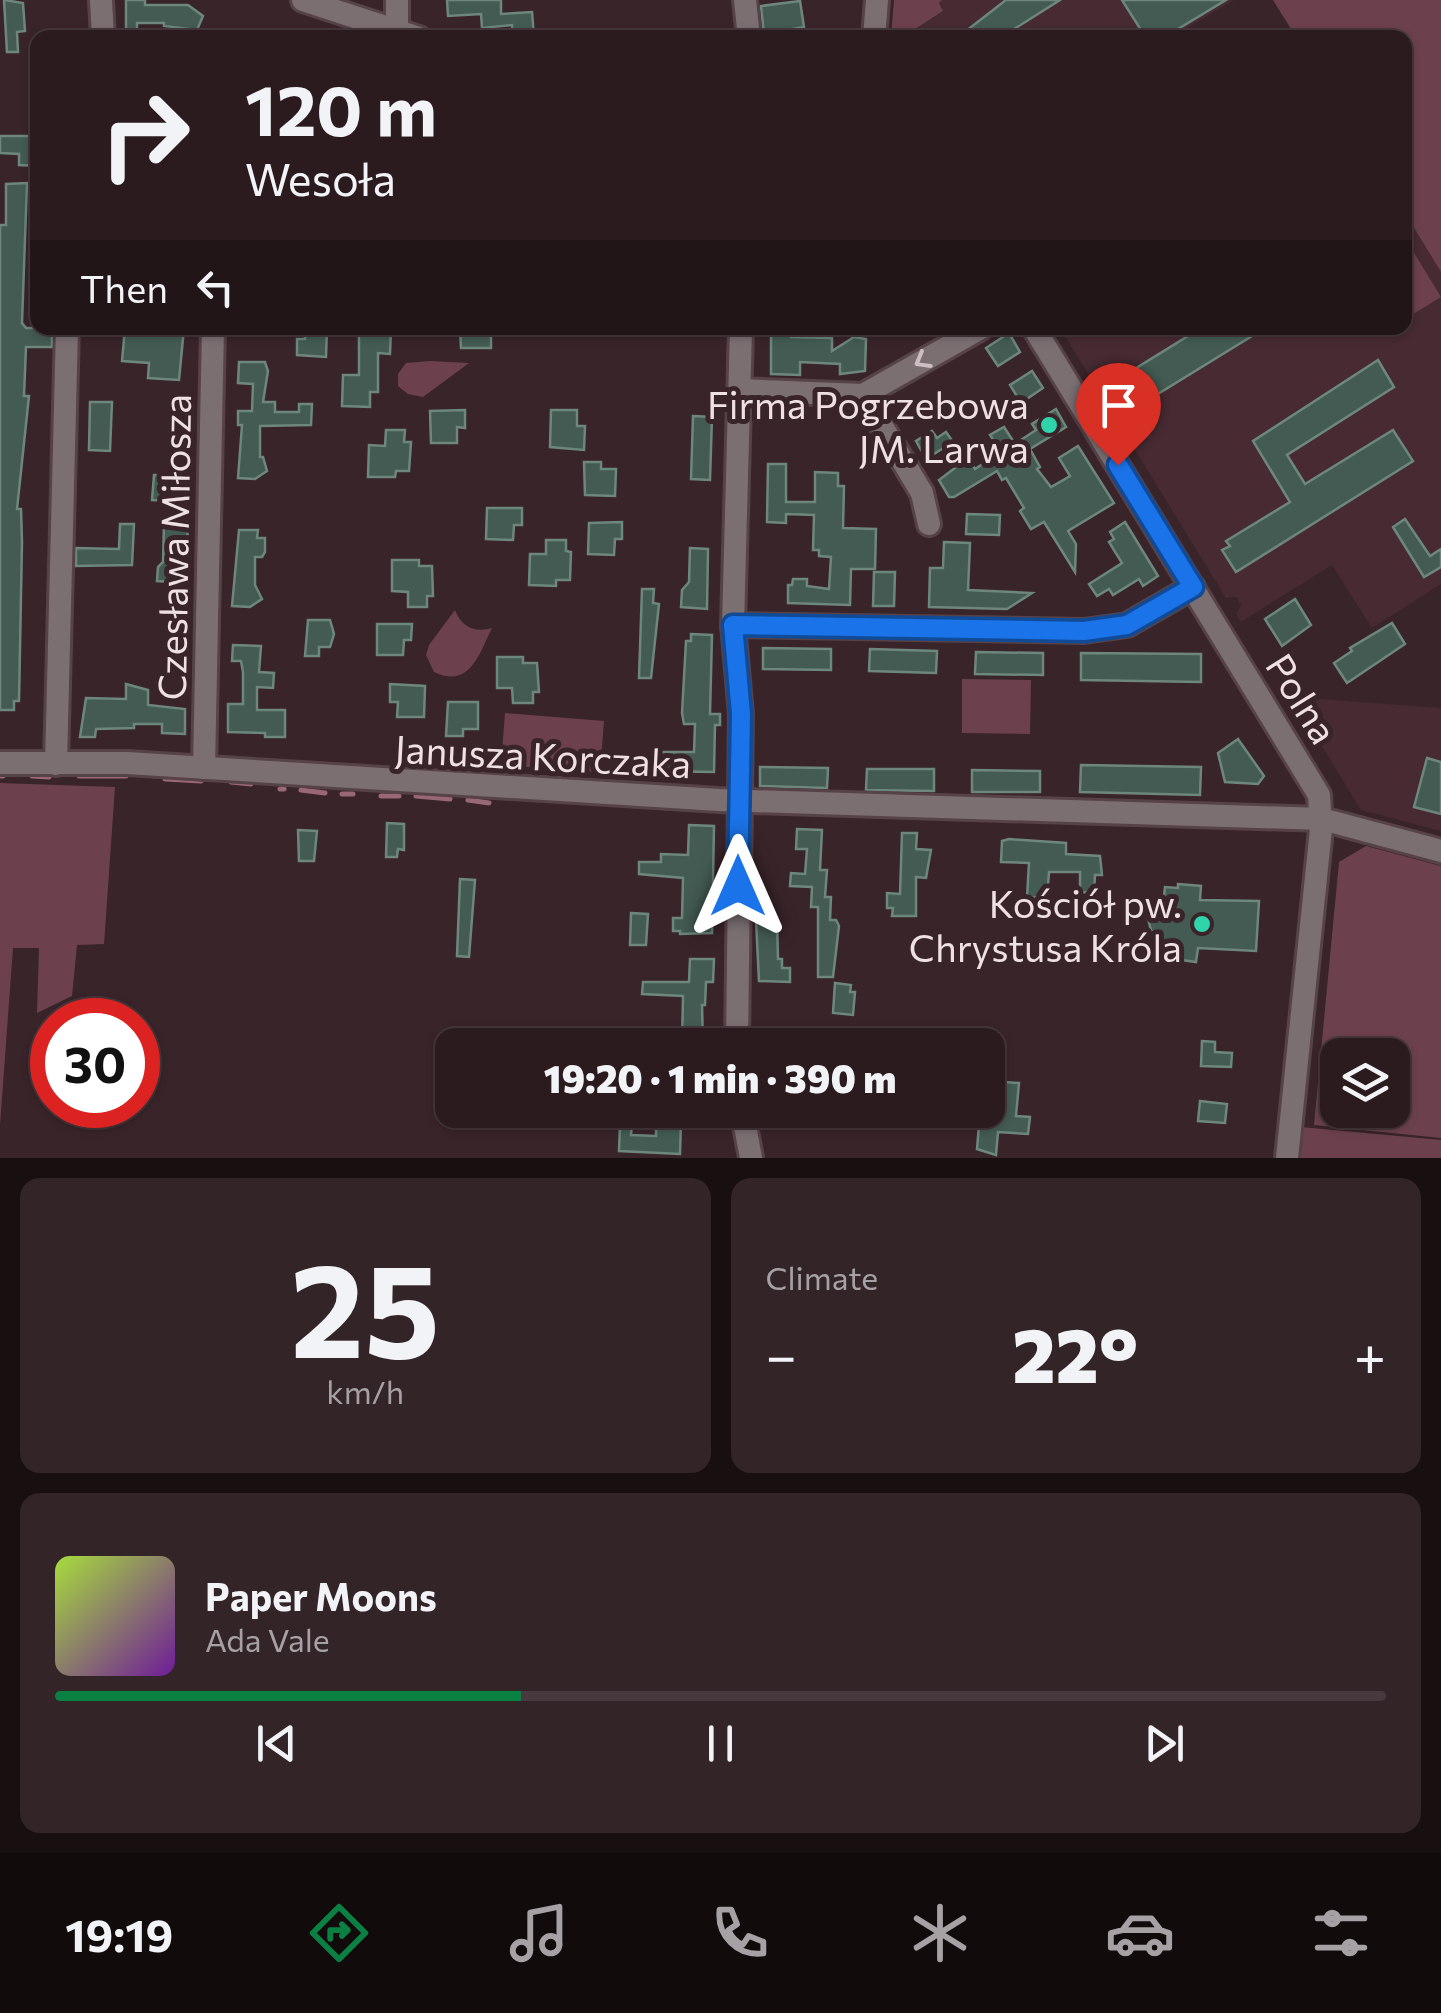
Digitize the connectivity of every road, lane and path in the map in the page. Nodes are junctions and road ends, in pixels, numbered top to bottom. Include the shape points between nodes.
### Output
1 (100, 0) edge
2 (303, 0) edge
3 (397, 0) edge
4 (745, 0) edge
5 (877, 0) edge
6 (347, 26) edge
7 (102, 30) edge
8 (396, 30) joint
9 (747, 30) edge
10 (875, 30) edge
11 (67, 335) edge
12 (213, 335) edge
13 (741, 335) edge
14 (969, 335) edge
15 (1038, 335) edge
16 (740, 390) junction
17 (862, 395) junction
18 (930, 524) dead end
19 (1193, 587) junction
20 (733, 625) junction
21 (0, 763) edge
22 (56, 764) junction
23 (204, 768) junction
24 (738, 801) junction
25 (1322, 820) junction
26 (1441, 851) edge
27 (738, 1028) edge
28 (745, 1128) edge
29 (751, 1158) edge
30 (1287, 1158) edge

1 - 7 street
2 - 6 street
3 - 8 street
4 - 9 street
5 - 10 street
6 - 8 street
11 - 22 street
12 - 23 street, Czesława Miłosza
13 - 16 street
14 -> 17 street
15 - 19 street, Polna
16 - 17 street
16 - 20 street
17 - 18 street via 922,492
19 - 20 street via 1127,625 1084,631
19 - 25 street, Polna via 1312,780
20 - 24 street
21 - 22 street, Janusza Korczaka
22 - 23 street, Janusza Korczaka
23 - 24 street, Janusza Korczaka
24 - 25 street, Janusza Korczaka
24 - 27 street
25 - 26 street, Janusza Korczaka
25 - 30 street, Polna
28 - 29 street

